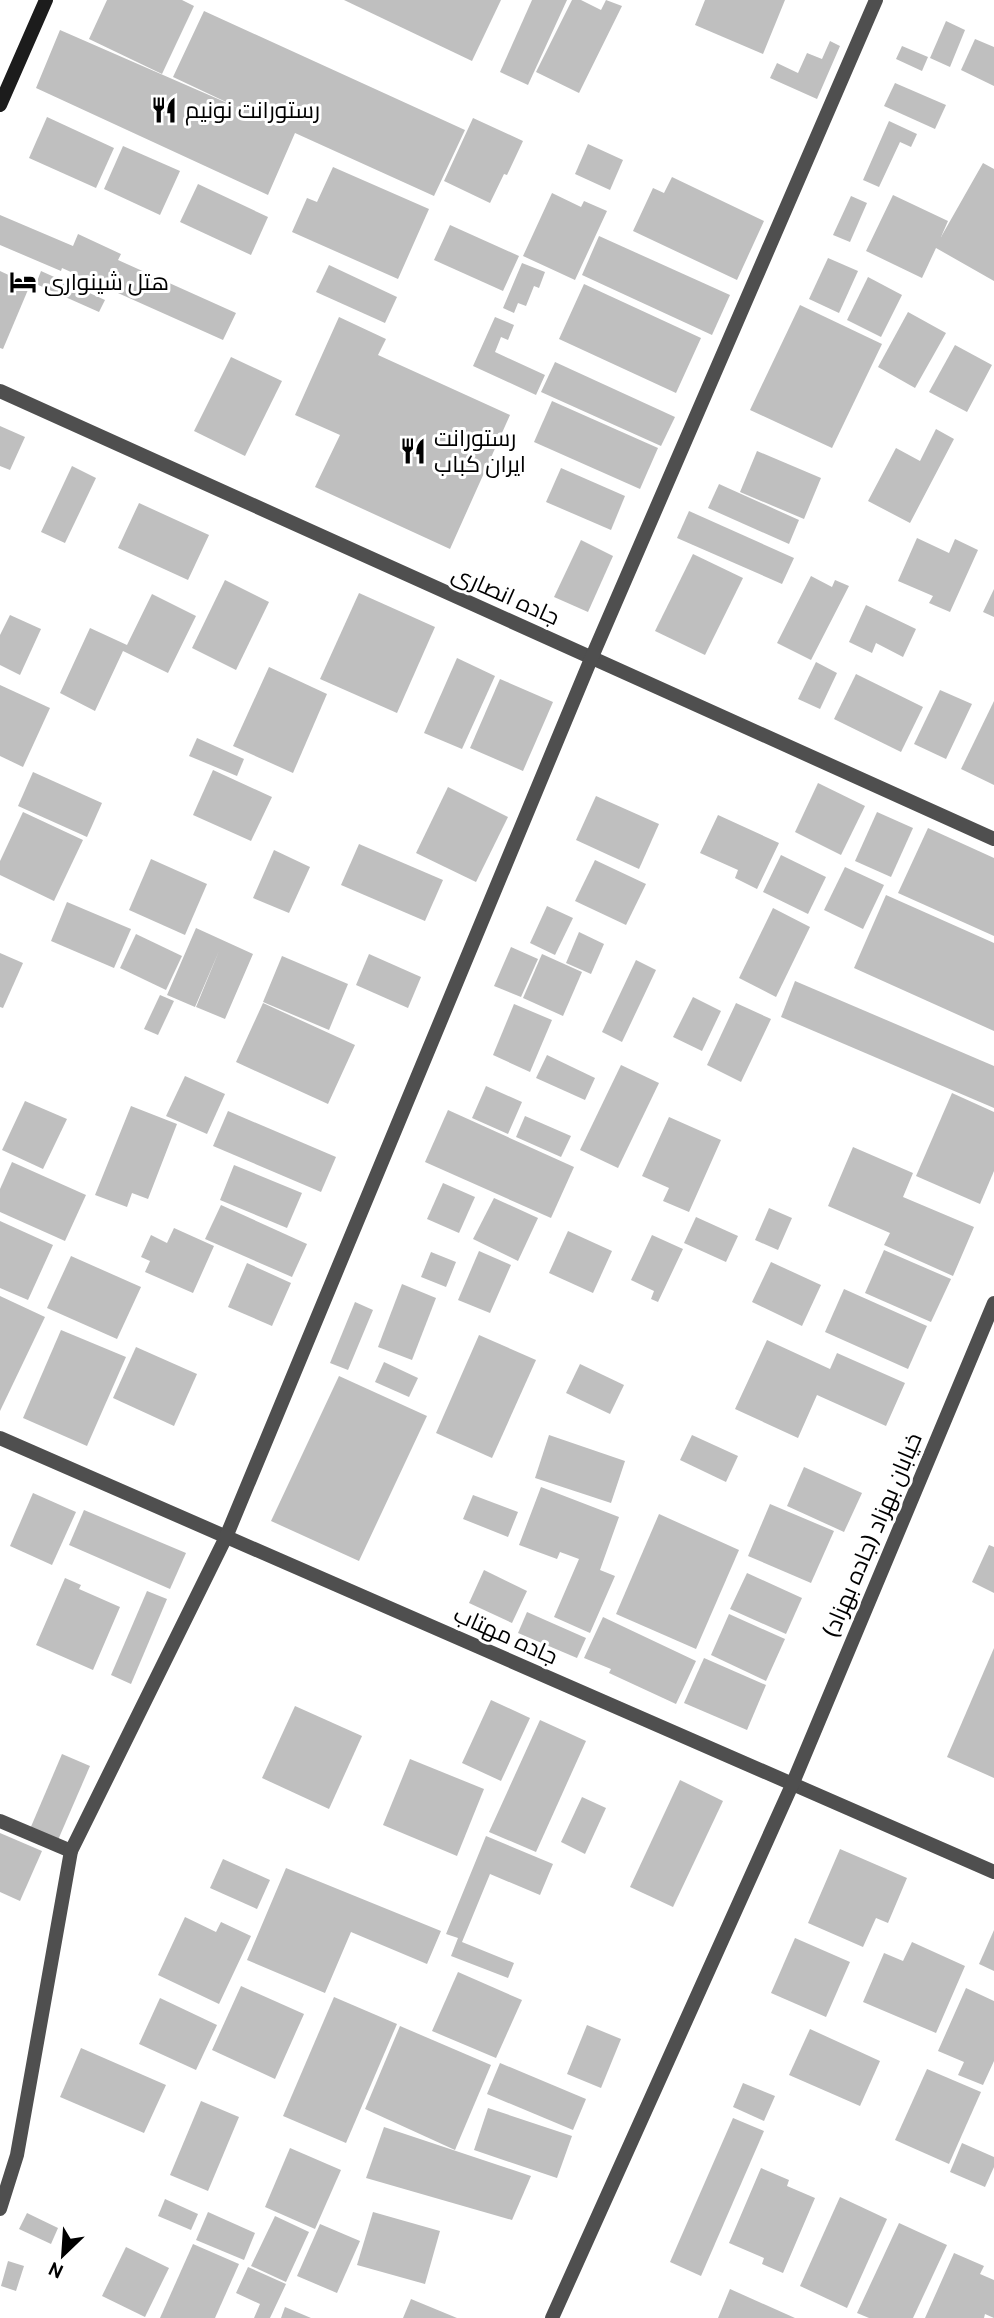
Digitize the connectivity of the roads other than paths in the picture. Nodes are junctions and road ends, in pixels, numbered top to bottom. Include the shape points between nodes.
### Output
1 (46, 0) edge
2 (876, 0) edge
3 (0, 105) edge
4 (0, 391) edge
5 (591, 659) junction
6 (994, 838) edge
7 (994, 1303) edge
8 (0, 1438) edge
9 (226, 1537) junction
10 (792, 1785) junction
11 (0, 1821) edge
12 (71, 1851) junction
13 (994, 1872) edge
14 (0, 2208) edge
15 (552, 2318) edge

1 - 3 main road
2 - 5 street
4 - 5 street, جاده انصاری
5 - 6 street, جاده انصاری
5 - 9 street
7 - 10 street, خیابان بهزاد (جاده بهزاد)
8 - 9 street, جاده مهتاب
9 - 10 street, جاده مهتاب
9 - 12 street
10 - 13 street, جاده مهتاب
10 - 15 street, خیابان بهزاد (جاده بهزاد)
11 - 12 street
12 - 14 street via 17,2155

